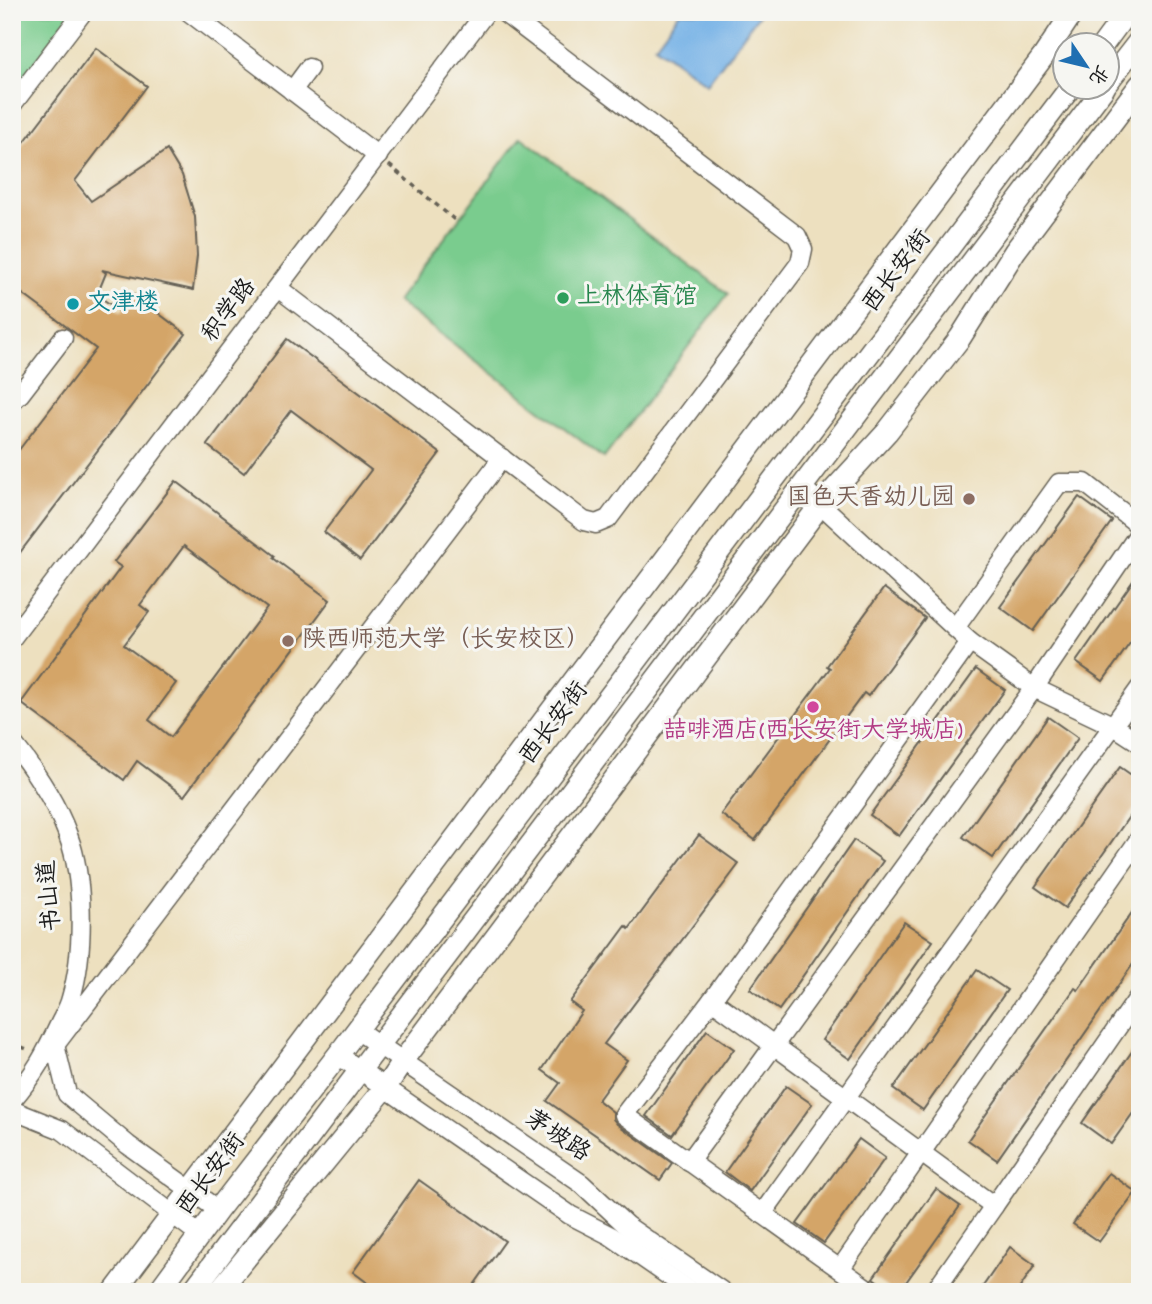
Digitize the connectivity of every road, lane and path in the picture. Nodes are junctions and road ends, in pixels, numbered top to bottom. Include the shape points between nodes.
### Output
1 (83, 12) edge
2 (189, 12) edge
3 (486, 12) edge
4 (503, 12) edge
5 (1073, 12) edge
6 (1127, 12) edge
7 (1112, 32) edge
8 (1140, 40) edge
9 (1120, 66) edge
10 (309, 68) dead end
11 (1140, 85) edge
12 (292, 91) junction
13 (1059, 102) edge
14 (1093, 102) edge
15 (12, 105) edge
16 (378, 156) junction
17 (457, 222) dead end
18 (278, 288) junction
19 (63, 338) dead end
20 (15, 394) edge
21 (502, 457) junction
22 (802, 487) junction
23 (821, 504) junction
24 (1140, 526) edge
25 (1140, 532) edge
26 (955, 628) junction
27 (12, 638) edge
28 (970, 642) junction
29 (1034, 688) junction
30 (1140, 688) edge
31 (1114, 726) junction
32 (12, 742) edge
33 (1140, 743) edge
34 (1140, 838) edge
35 (1140, 995) edge
36 (712, 1000) junction
37 (357, 1030) junction
38 (774, 1044) junction
39 (379, 1045) junction
40 (50, 1050) junction
41 (338, 1055) junction
42 (402, 1062) junction
43 (360, 1070) junction
44 (385, 1088) junction
45 (456, 1098) junction
46 (845, 1098) junction
47 (12, 1100) edge
48 (12, 1110) edge
49 (438, 1124) junction
50 (922, 1153) junction
51 (689, 1162) junction
52 (190, 1190) junction
53 (994, 1206) junction
54 (218, 1210) junction
55 (762, 1213) junction
56 (172, 1215) junction
57 (200, 1236) junction
58 (840, 1269) junction
59 (114, 1292) edge
60 (158, 1292) edge
61 (192, 1292) edge
62 (218, 1292) edge
63 (692, 1292) edge
64 (723, 1292) edge
65 (872, 1292) edge
66 (934, 1292) edge

1 - 15 street
2 - 12 street
3 - 16 street, 积学路
4 - 21 street via 797,236 803,249 800,263 608,519 596,524 584,521
5 - 52 main road
6 - 7 main road
8 - 9 main road
10 - 12 street
11 - 23 main road via 1015,251 960,338 887,432
12 - 16 street
13 - 37 main road, 西长安街
14 - 22 main road
16 - 17 path
16 - 18 street, 积学路
18 - 21 street
18 - 27 street, 积学路
19 - 20 street
21 - 40 street
22 - 23 street
22 - 39 main road
23 - 26 street
23 - 42 main road
24 - 26 street via 1085,483 1059,482
25 - 29 street
26 - 28 street
28 - 29 street
28 - 36 street
29 - 31 street
29 - 38 street
30 - 31 street
31 - 33 street
31 - 46 street
32 - 40 street, 书山道 via 57,808 78,877 78,960 71,999
34 - 50 street
35 - 53 street
36 - 38 street
36 - 51 street via 624,1115
37 - 39 street, 茅坡路
37 - 41 main road, 西长安街
38 - 46 street
38 - 51 street
39 - 42 street, 茅坡路
39 - 43 main road
40 - 47 street
40 - 52 street via 67,1094
41 - 43 street
41 - 54 main road, 西长安街
42 - 44 main road
42 - 45 street, 茅坡路
43 - 44 street
43 - 61 main road
44 - 49 street
44 - 62 main road
45 - 49 street
45 - 64 street, 茅坡路 via 582,1184 627,1226
46 - 50 street
46 - 55 street
48 - 56 street via 62,1130
49 - 63 street via 570,1216 611,1236
50 - 53 street
50 - 58 street
51 - 55 street
52 - 54 street
52 - 56 main road
53 - 66 street
54 - 57 main road, 西长安街
55 - 58 street
56 - 57 street
56 - 59 main road
57 - 60 main road, 西长安街
58 - 65 street

